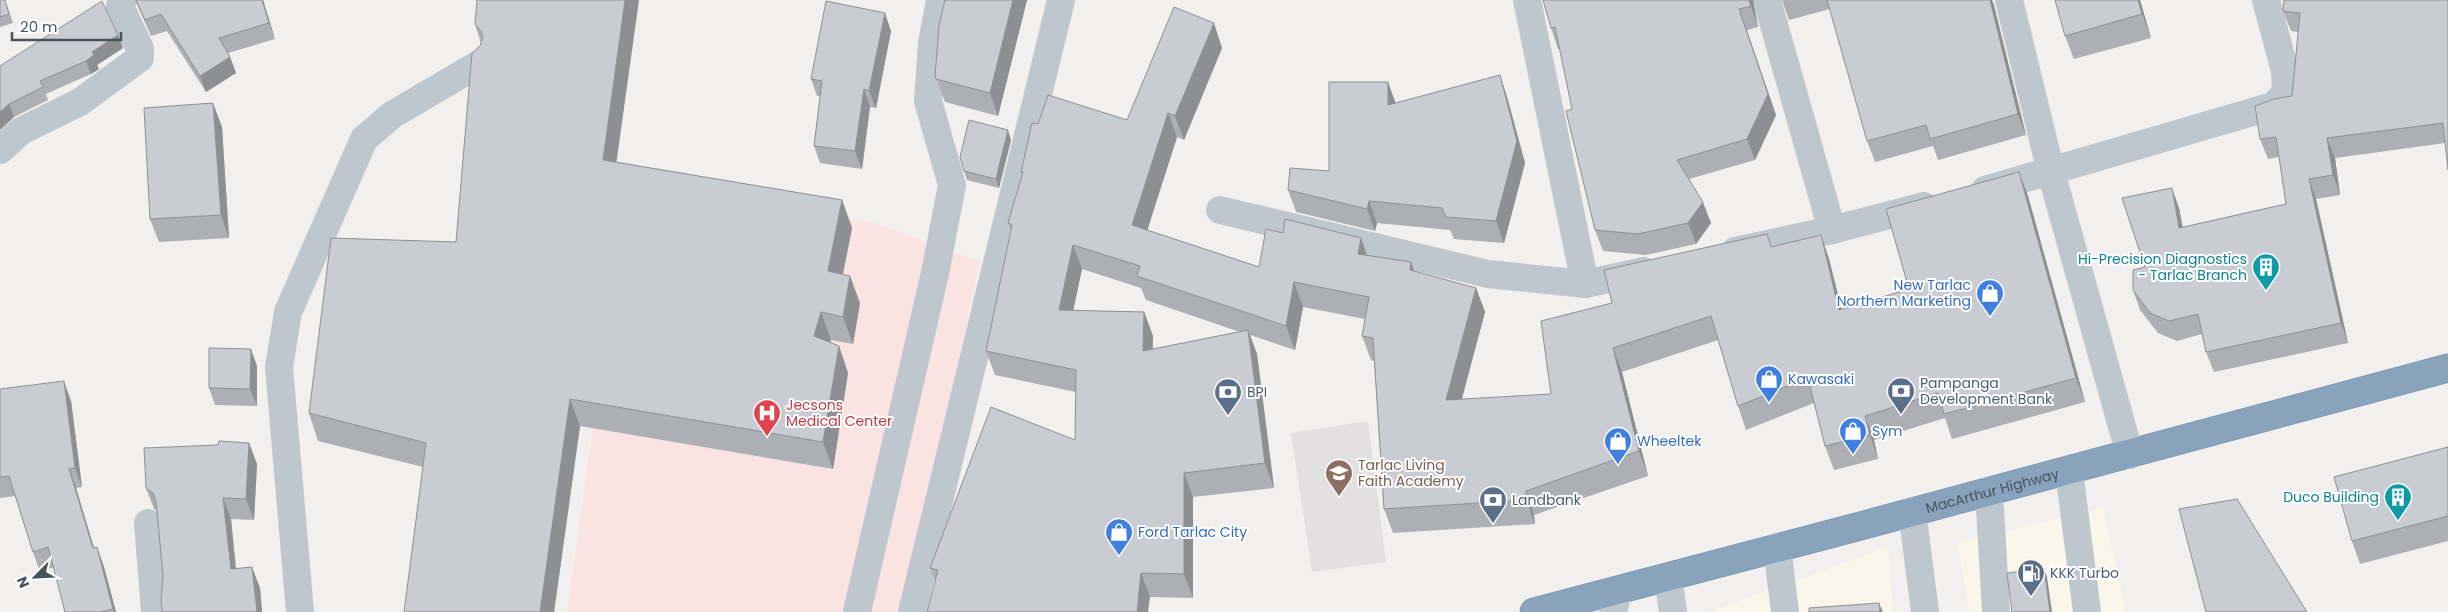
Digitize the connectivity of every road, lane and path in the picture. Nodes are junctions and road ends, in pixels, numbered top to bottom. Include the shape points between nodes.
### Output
1 (123, 0) edge
2 (940, 0) edge
3 (1061, 0) edge
4 (1527, 0) edge
5 (1766, 0) edge
6 (2009, 0) edge
7 (2266, 0) edge
8 (477, 65) edge
9 (0, 150) edge
10 (2051, 172) junction
11 (1220, 210) dead end
12 (1832, 230) junction
13 (1708, 257) edge
14 (1670, 265) edge
15 (1585, 284) junction
16 (2448, 368) edge
17 (2130, 455) junction
18 (2069, 471) junction
19 (1989, 491) junction
20 (1912, 511) junction
21 (148, 523) dead end
22 (1777, 547) junction
23 (1668, 577) junction
24 (1616, 601) edge
25 (156, 612) edge
26 (300, 612) edge
27 (857, 612) edge
28 (912, 612) edge
29 (1534, 612) edge
30 (1673, 612) edge
31 (1785, 612) edge
32 (1925, 612) edge
33 (1996, 612) edge
34 (2087, 612) edge

1 - 9 street via 120,6 140,49 140,58 80,102 21,131
2 - 27 street via 932,43 928,101 952,185 935,273
3 - 28 street
4 - 15 street
5 - 12 street
6 - 10 street
7 - 10 street via 2285,71 2286,93 2273,106
8 - 26 street via 392,115 364,139 288,312 279,367
10 - 12 street
10 - 17 street
11 - 15 street via 1488,274
12 - 13 street
14 - 15 street
16 - 17 highway, MacArthur Highway
17 - 18 highway, MacArthur Highway
18 - 19 highway, MacArthur Highway
18 - 34 street
19 - 20 highway, MacArthur Highway
19 - 33 street
20 - 22 highway, MacArthur Highway
20 - 32 street
21 - 25 street
22 - 23 highway, MacArthur Highway
22 - 31 street
23 - 24 highway, MacArthur Highway
23 - 30 street
24 - 29 highway, MacArthur Highway

